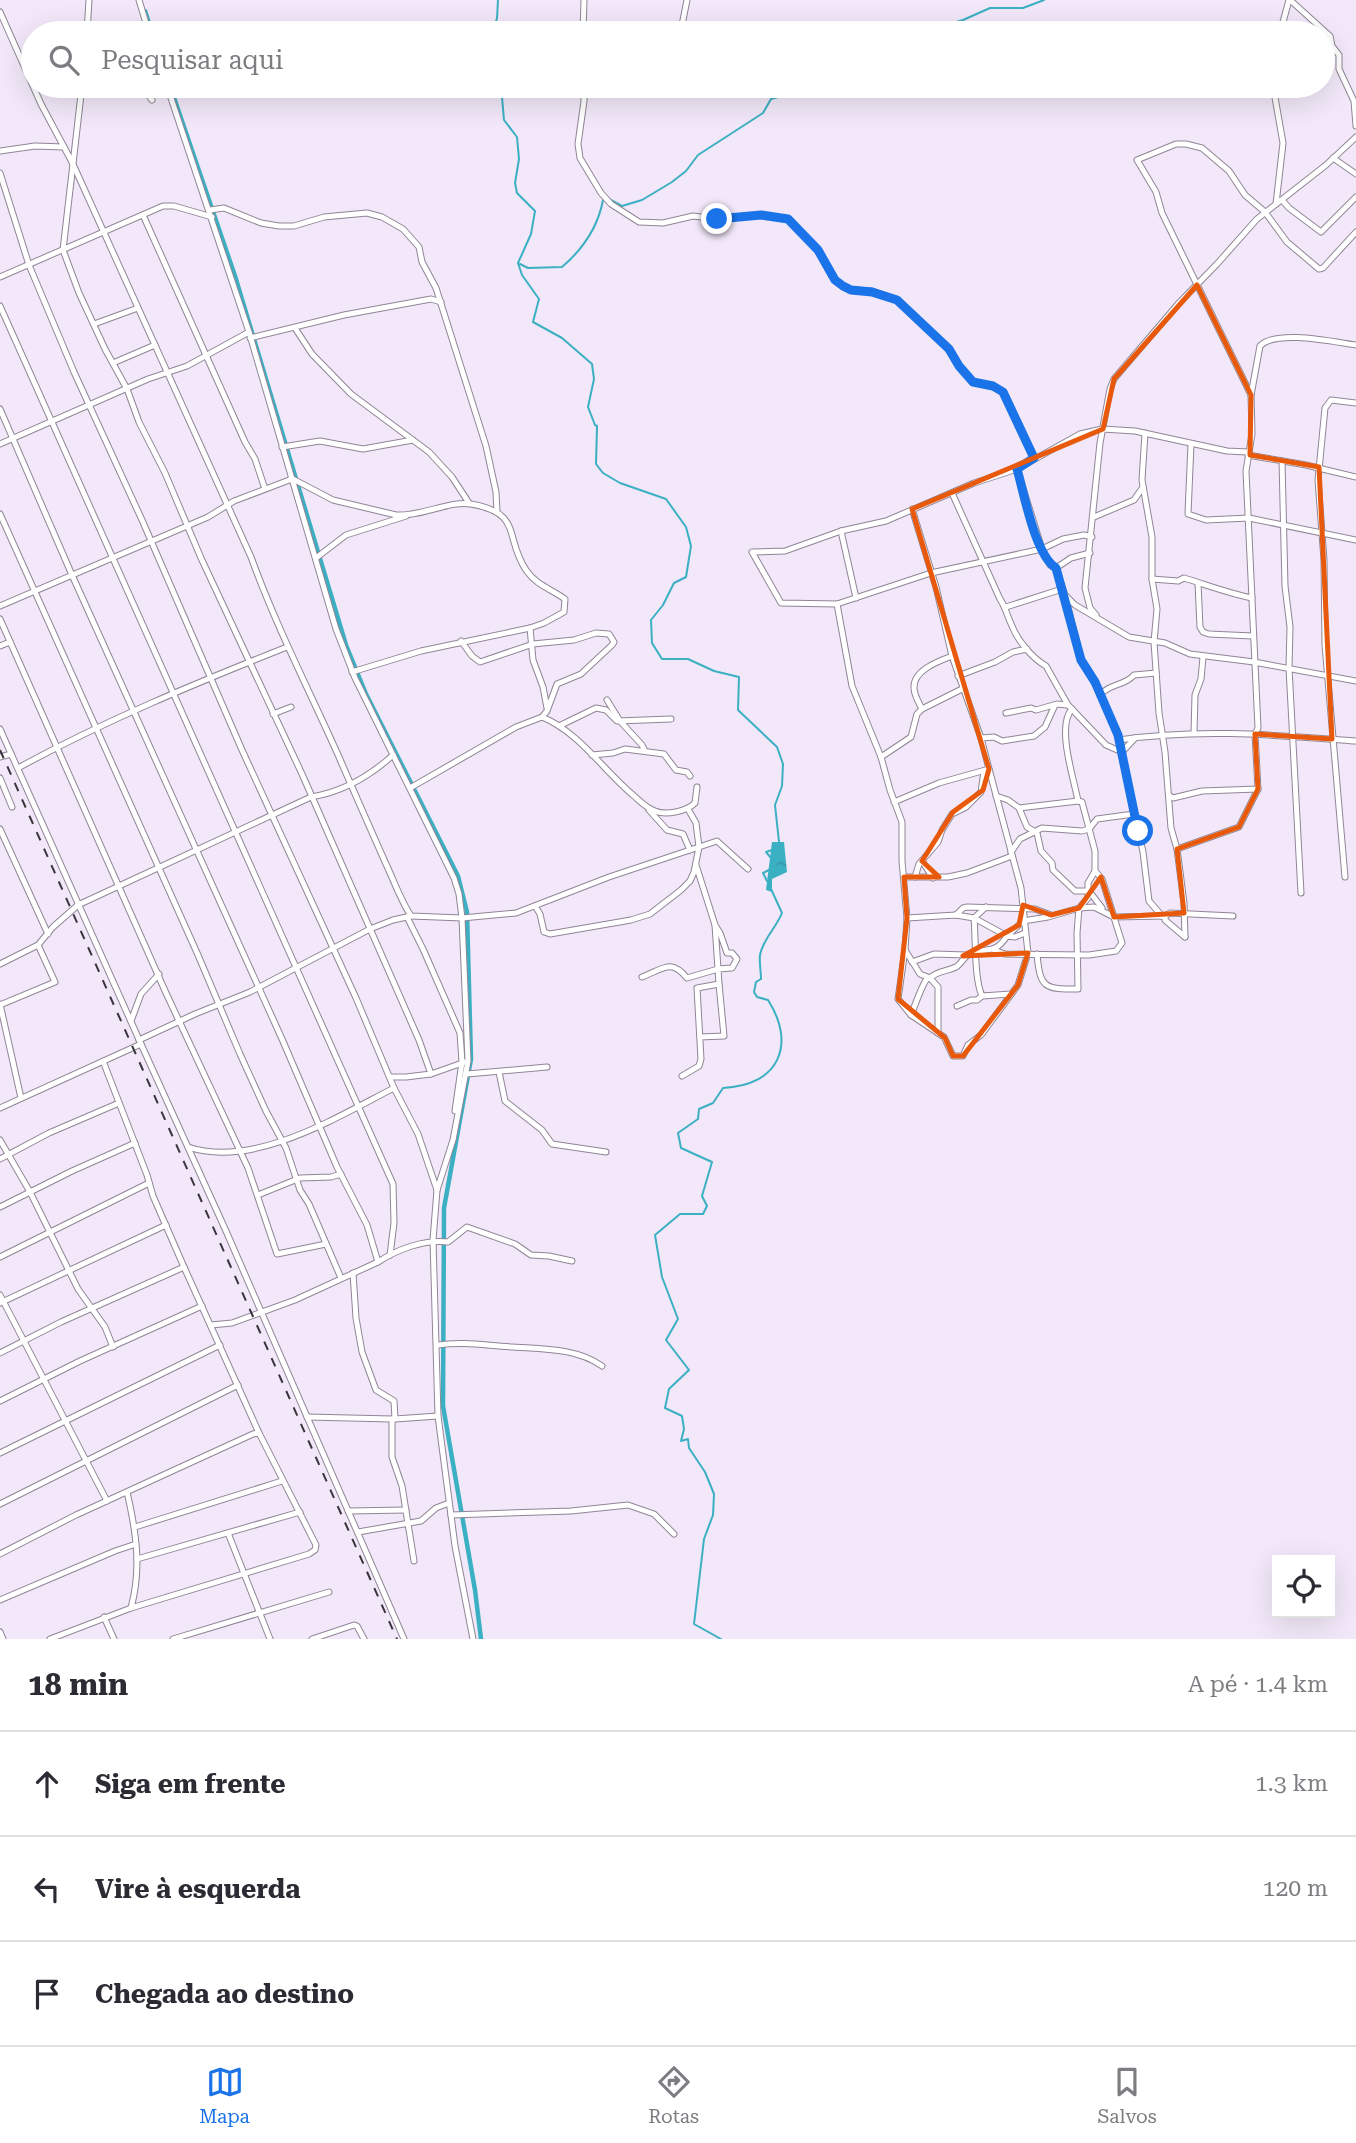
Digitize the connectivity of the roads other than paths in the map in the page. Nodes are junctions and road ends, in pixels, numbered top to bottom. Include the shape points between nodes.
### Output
1 (89, 0) edge
2 (139, 0) edge
3 (584, 0) edge
4 (687, 0) edge
5 (1290, 0) edge
6 (0, 12) edge
7 (88, 21) edge
8 (145, 21) edge
9 (583, 21) edge
10 (683, 21) edge
11 (1284, 21) edge
12 (1313, 21) edge
13 (1335, 50) edge
14 (21, 59) edge
15 (38, 98) edge
16 (80, 98) edge
17 (171, 98) edge
18 (584, 98) edge
19 (1275, 98) edge
20 (1356, 126) edge
21 (1356, 137) edge
22 (64, 148) junction
23 (0, 151) edge
24 (1333, 159) junction
25 (72, 162) junction
26 (0, 173) edge
27 (1356, 174) edge
28 (1277, 192) junction
29 (1288, 195) junction
30 (1356, 197) edge
31 (1279, 202) junction
32 (1265, 212) junction
33 (211, 213) junction
34 (143, 215) junction
35 (103, 231) junction
36 (1356, 232) edge
37 (63, 250) junction
38 (29, 265) junction
39 (0, 278) edge
40 (1197, 285) junction
41 (441, 302) junction
42 (0, 306) edge
43 (138, 308) junction
44 (94, 324) junction
45 (295, 328) junction
46 (250, 335) junction
47 (155, 345) junction
48 (1356, 345) edge
49 (206, 357) junction
50 (113, 363) junction
51 (168, 374) junction
52 (127, 389) junction
53 (1251, 395) junction
54 (1356, 403) edge
55 (89, 406) junction
56 (0, 409) edge
57 (52, 420) junction
58 (1102, 429) junction
59 (1145, 433) junction
60 (12, 439) junction
61 (414, 440) junction
62 (0, 444) edge
63 (1191, 444) junction
64 (282, 447) junction
65 (1248, 456) junction
66 (1034, 458) junction
67 (1282, 461) junction
68 (1319, 467) junction
69 (1017, 469) junction
70 (1356, 477) edge
71 (291, 479) junction
72 (1143, 486) junction
73 (265, 489) junction
74 (952, 493) junction
75 (1134, 500) junction
76 (469, 503) junction
77 (1147, 505) junction
78 (227, 506) junction
79 (912, 509) junction
80 (497, 512) junction
81 (0, 514) edge
82 (407, 516) junction
83 (1094, 517) junction
84 (1250, 518) junction
85 (187, 526) junction
86 (1285, 527) junction
87 (1092, 528) junction
88 (841, 531) junction
89 (1322, 533) junction
90 (1084, 535) junction
91 (1092, 537) junction
92 (150, 540) junction
93 (1356, 540) edge
94 (1042, 549) junction
95 (1090, 553) junction
96 (113, 558) junction
97 (316, 558) junction
98 (984, 563) junction
99 (1056, 568) junction
100 (931, 573) junction
101 (72, 575) junction
102 (1153, 579) junction
103 (1198, 583) junction
104 (34, 591) junction
105 (1064, 592) junction
106 (856, 598) junction
107 (1252, 598) junction
108 (837, 604) junction
109 (0, 606) edge
110 (1006, 607) junction
111 (1096, 615) junction
112 (0, 619) edge
113 (530, 628) junction
114 (1254, 636) junction
115 (461, 641) junction
116 (10, 642) junction
117 (1154, 642) junction
118 (533, 644) junction
119 (0, 646) edge
120 (287, 647) junction
121 (1027, 649) junction
122 (952, 656) junction
123 (1203, 657) junction
124 (1254, 662) junction
125 (250, 663) junction
126 (1289, 668) junction
127 (352, 672) junction
128 (1156, 673) junction
129 (958, 676) junction
130 (1328, 676) junction
131 (212, 678) junction
132 (1356, 681) edge
133 (962, 689) junction
134 (174, 693) junction
135 (1061, 695) junction
136 (1100, 695) junction
137 (607, 700) dead end
138 (1056, 705) junction
139 (291, 707) dead end
140 (1070, 707) junction
141 (922, 709) junction
142 (547, 711) junction
143 (135, 712) junction
144 (1006, 713) dead end
145 (273, 714) junction
146 (542, 717) junction
147 (671, 719) dead end
148 (552, 721) junction
149 (620, 721) junction
150 (559, 726) junction
151 (0, 729) edge
152 (95, 730) junction
153 (1194, 733) junction
154 (1162, 734) junction
155 (1255, 734) junction
156 (1293, 736) junction
157 (981, 738) junction
158 (1135, 738) junction
159 (1332, 739) junction
160 (1119, 740) junction
161 (1356, 741) edge
162 (57, 746) junction
163 (645, 751) junction
164 (1122, 752) junction
165 (11, 754) junction
166 (393, 755) junction
167 (592, 755) junction
168 (0, 757) edge
169 (881, 757) junction
170 (18, 768) junction
171 (986, 770) junction
172 (690, 776) dead end
173 (0, 778) edge
174 (350, 785) junction
175 (697, 786) dead end
176 (410, 788) junction
177 (1258, 789) junction
178 (996, 796) junction
179 (1170, 796) junction
180 (311, 797) junction
181 (1078, 801) junction
182 (894, 802) junction
183 (12, 807) dead end
184 (647, 808) junction
185 (1019, 808) junction
186 (688, 809) junction
187 (1134, 814) junction
188 (273, 816) junction
189 (1089, 829) junction
190 (0, 830) edge
191 (236, 832) junction
192 (1036, 832) junction
193 (699, 846) junction
194 (197, 848) junction
195 (1177, 849) junction
196 (691, 850) junction
197 (1011, 854) junction
198 (922, 861) junction
199 (695, 862) junction
200 (158, 867) junction
201 (747, 869) dead end
202 (1095, 871) junction
203 (904, 877) junction
204 (915, 877) junction
205 (933, 877) junction
206 (1345, 877) dead end
207 (120, 887) junction
208 (1089, 891) junction
209 (1301, 893) dead end
210 (79, 905) junction
211 (535, 906) junction
212 (986, 907) junction
213 (1023, 908) junction
214 (1079, 908) junction
215 (1105, 911) junction
216 (1184, 913) junction
217 (956, 915) junction
218 (1051, 915) junction
219 (1163, 916) junction
220 (1233, 916) dead end
221 (409, 917) junction
222 (1114, 917) junction
223 (462, 918) junction
224 (907, 918) junction
225 (974, 918) junction
226 (1023, 920) junction
227 (715, 925) junction
228 (370, 929) junction
229 (1026, 933) junction
230 (48, 934) junction
231 (1007, 936) junction
232 (38, 945) junction
233 (334, 950) junction
234 (905, 950) junction
235 (994, 950) junction
236 (977, 953) junction
237 (1028, 953) junction
238 (1037, 954) junction
239 (966, 955) junction
240 (1078, 955) junction
241 (912, 962) junction
242 (0, 964) edge
243 (296, 969) junction
244 (718, 969) junction
245 (159, 974) junction
246 (642, 978) dead end
247 (928, 979) junction
248 (719, 984) junction
249 (258, 986) junction
250 (1011, 994) junction
251 (982, 996) junction
252 (0, 1005) edge
253 (220, 1005) junction
254 (957, 1006) dead end
255 (911, 1015) junction
256 (131, 1021) junction
257 (180, 1022) junction
258 (938, 1033) junction
259 (700, 1037) junction
260 (140, 1042) junction
261 (103, 1061) junction
262 (465, 1062) junction
263 (547, 1067) dead end
264 (499, 1072) junction
265 (431, 1074) junction
266 (467, 1074) junction
267 (682, 1076) dead end
268 (390, 1077) junction
269 (394, 1088) junction
270 (21, 1098) junction
271 (119, 1103) junction
272 (357, 1107) junction
273 (0, 1108) edge
274 (320, 1126) junction
275 (0, 1140) edge
276 (453, 1140) junction
277 (283, 1142) junction
278 (135, 1143) junction
279 (188, 1147) junction
280 (240, 1151) junction
281 (606, 1152) dead end
282 (8, 1155) junction
283 (0, 1159) edge
284 (341, 1174) junction
285 (296, 1180) junction
286 (149, 1183) junction
287 (437, 1189) junction
288 (30, 1192) junction
289 (258, 1195) junction
290 (0, 1207) edge
291 (166, 1226) junction
292 (50, 1231) junction
293 (433, 1240) junction
294 (326, 1244) junction
295 (390, 1255) junction
296 (0, 1257) edge
297 (572, 1261) dead end
298 (378, 1262) junction
299 (184, 1267) junction
300 (69, 1271) junction
301 (353, 1273) junction
302 (341, 1278) junction
303 (0, 1295) edge
304 (2, 1303) edge
305 (202, 1306) junction
306 (93, 1309) junction
307 (261, 1312) junction
308 (211, 1325) junction
309 (24, 1341) junction
310 (220, 1345) junction
311 (438, 1345) junction
312 (113, 1347) junction
313 (0, 1353) edge
314 (602, 1366) dead end
315 (44, 1380) junction
316 (238, 1385) junction
317 (0, 1401) edge
318 (439, 1416) junction
319 (307, 1418) junction
320 (394, 1419) junction
321 (64, 1420) junction
322 (259, 1433) junction
323 (0, 1453) edge
324 (86, 1461) junction
325 (282, 1481) junction
326 (127, 1492) junction
327 (107, 1501) junction
328 (449, 1503) junction
329 (0, 1504) edge
330 (406, 1510) junction
331 (348, 1511) junction
332 (300, 1512) junction
333 (451, 1515) junction
334 (407, 1523) junction
335 (135, 1527) junction
336 (358, 1532) junction
337 (228, 1533) junction
338 (674, 1534) dead end
339 (136, 1544) junction
340 (0, 1554) edge
341 (137, 1559) junction
342 (414, 1561) dead end
343 (244, 1575) junction
344 (329, 1592) dead end
345 (0, 1600) edge
346 (131, 1608) junction
347 (260, 1612) junction
348 (104, 1617) junction
349 (0, 1632) edge
350 (3, 1639) edge
351 (50, 1639) edge
352 (114, 1639) edge
353 (173, 1639) edge
354 (270, 1639) edge
355 (312, 1639) edge
356 (364, 1639) edge
357 (404, 1639) edge
358 (472, 1639) edge

1 - 7 street
2 - 8 street
3 - 9 street
4 - 10 street
5 - 11 street
5 - 12 street
6 - 14 street
13 - 20 street
15 - 22 street
16 - 25 street
17 - 33 street
18 - 66 street via 580,158 611,204 639,222 663,223 697,215 788,219 818,250 835,280 851,290 897,300 949,349 973,382 1003,392
19 - 28 street via 1283,143
21 - 24 street
22 - 23 street
22 - 25 street
24 - 27 street
24 - 29 street
25 - 35 street
25 - 37 street
26 - 38 street
28 - 29 street
28 - 31 street
29 - 31 street
30 - 31 street via 1321,232
31 - 32 street
32 - 36 street via 1287,242 1319,269
32 - 40 street
32 - 40 street via 1219,160 1202,148 1176,144 1138,159
33 - 34 street via 168,205
33 - 41 street via 223,208 279,226 361,213 382,217 416,243
33 - 46 street
34 - 35 street
34 - 49 street
35 - 37 street
35 - 43 street
37 - 38 street
37 - 44 street
38 - 39 street
38 - 55 street
40 - 53 street
40 - 58 street via 1114,379
41 - 45 street via 431,299
41 - 80 street via 486,446
42 - 57 street
43 - 44 street
43 - 47 street
44 - 50 street
45 - 46 street
45 - 61 street via 312,354 351,394
46 - 49 street
46 - 64 street
47 - 50 street
47 - 51 street
48 - 53 street via 1298,338 1263,342
49 - 51 street
49 - 73 street
50 - 52 street
51 - 52 street
51 - 78 street
52 - 55 street
52 - 85 street
53 - 65 street
54 - 68 street via 1327,402
55 - 57 street
55 - 92 street
56 - 60 street
57 - 60 street
57 - 96 street
58 - 59 street
58 - 66 street via 1076,435
58 - 83 street
59 - 63 street
59 - 72 street
60 - 62 street
60 - 101 street
61 - 64 street via 363,449 320,441
61 - 76 street via 445,468
63 - 65 street
63 - 84 street via 1188,514 1206,520
64 - 71 street
65 - 67 street
65 - 84 street
66 - 69 street
67 - 68 street
67 - 86 street
68 - 70 street
68 - 89 street
69 - 74 street
69 - 94 street
71 - 73 street
71 - 82 street via 333,500
71 - 97 street
72 - 75 street
72 - 77 street
73 - 78 street
74 - 79 street
74 - 98 street
75 - 77 street
75 - 83 street
76 - 80 street
76 - 82 street
77 - 102 street
78 - 85 street
78 - 120 street
79 - 88 street via 886,522
79 - 100 street
80 - 113 street via 506,518 525,569 545,589 565,599 562,615
81 - 104 street
82 - 97 street via 346,536
83 - 87 street
84 - 86 street
84 - 107 street
85 - 92 street
85 - 125 street
86 - 89 street
86 - 126 street
87 - 90 street
87 - 91 street
88 - 106 street
88 - 108 street via 785,551 752,552 781,603
89 - 93 street
89 - 130 street
90 - 91 street
90 - 94 street
91 - 95 street
92 - 96 street
92 - 131 street
94 - 98 street
94 - 99 street
95 - 99 street
95 - 111 street via 1085,588
96 - 101 street
96 - 134 street
97 - 127 street
98 - 100 street
98 - 110 street
99 - 105 street
100 - 106 street
100 - 122 street
101 - 104 street
101 - 143 street
102 - 103 street via 1184,578
102 - 117 street via 1157,609
103 - 107 street
103 - 114 street via 1203,632
104 - 109 street
104 - 152 street
105 - 110 street
105 - 111 street via 1075,605
105 - 136 street via 1081,660
106 - 108 street
107 - 114 street
108 - 169 street via 852,686
110 - 121 street
111 - 117 street via 1119,632
112 - 116 street
113 - 115 street
113 - 118 street
114 - 124 street
115 - 118 street via 480,662
115 - 127 street
116 - 119 street
116 - 162 street
117 - 123 street
117 - 128 street
118 - 142 street
118 - 142 street via 596,633 609,634 614,642 581,674 558,684
120 - 125 street
120 - 174 street
121 - 129 street
121 - 135 street via 1046,666
122 - 129 street
122 - 141 street via 928,667 915,682
123 - 124 street
123 - 153 street
124 - 126 street
124 - 155 street
125 - 131 street
125 - 145 street
126 - 130 street
126 - 156 street
127 - 166 street
128 - 136 street via 1134,675
128 - 154 street
129 - 133 street
130 - 132 street
130 - 159 street
131 - 134 street
131 - 188 street
133 - 141 street
133 - 157 street
134 - 143 street
134 - 191 street
135 - 138 street
135 - 140 street
136 - 160 street
137 - 149 street
138 - 140 street
138 - 144 street
138 - 157 street via 1034,736 1002,741
139 - 145 street
140 - 164 street via 1106,746
140 - 181 street via 1067,752
141 - 169 street via 911,737
142 - 146 street
142 - 148 street
143 - 152 street
143 - 194 street
145 - 180 street
146 - 148 street
146 - 176 street via 516,727
147 - 149 street
148 - 150 street
149 - 150 street via 596,708
149 - 163 street
150 - 167 street
151 - 165 street
152 - 162 street
152 - 200 street
153 - 154 street
153 - 155 street
154 - 158 street
154 - 179 street
155 - 156 street
155 - 177 street
156 - 159 street
156 - 209 street
157 - 171 street
158 - 160 street
158 - 164 street
159 - 161 street
159 - 206 street
160 - 164 street
162 - 170 street
162 - 207 street
163 - 167 street
163 - 172 street via 664,754 676,770
164 - 187 street
165 - 168 street
165 - 170 street
166 - 174 street
166 - 176 street
167 - 184 street
169 - 182 street
170 - 210 street
171 - 178 street
171 - 182 street
171 - 198 street via 981,792 953,812
173 - 183 street
174 - 180 street
174 - 221 street
175 - 186 street via 695,803
176 - 223 street via 454,878
177 - 179 street
177 - 195 street via 1239,827
178 - 185 street
178 - 197 street
179 - 195 street
180 - 188 street
180 - 228 street
181 - 185 street
181 - 189 street via 1083,804
182 - 203 street via 902,822
184 - 186 street via 661,813
184 - 196 street via 667,830 683,834
185 - 192 street via 1027,827
186 - 193 street
187 - 189 street via 1097,819
187 - 219 street via 1149,901
188 - 191 street
188 - 233 street
189 - 192 street via 1044,828
189 - 202 street
190 - 230 street
191 - 194 street
191 - 243 street
192 - 197 street via 1017,842
192 - 208 street via 1054,871 1075,891
193 - 196 street
193 - 199 street
193 - 201 street via 718,841
194 - 200 street
194 - 249 street
195 - 216 street
196 - 211 street
197 - 205 street via 967,873
197 - 213 street
198 - 204 street
198 - 205 street
199 - 211 street via 690,881 681,890 650,914 631,920 550,934 544,932
199 - 227 street
200 - 207 street
200 - 253 street
202 - 208 street
202 - 222 street
203 - 204 street
203 - 224 street
204 - 205 street
207 - 210 street
207 - 245 street
208 - 214 street
208 - 215 street
210 - 230 street
210 - 256 street
211 - 223 street via 503,915
212 - 213 street
212 - 217 street via 964,907
212 - 225 street
213 - 218 street
213 - 226 street
214 - 215 street
214 - 218 street
214 - 240 street
215 - 222 street
216 - 219 street
216 - 219 street via 1185,937
216 - 220 street
217 - 224 street
217 - 225 street
218 - 226 street
219 - 222 street
221 - 223 street
221 - 228 street
221 - 262 street via 456,1022
222 - 240 street via 1122,939 1120,948
223 - 262 street
224 - 234 street
225 - 231 street
225 - 236 street
226 - 229 street
226 - 231 street
227 - 244 street
227 - 244 street via 727,953 737,960 732,968
228 - 233 street
228 - 265 street
229 - 231 street
229 - 237 street
230 - 232 street
231 - 235 street
232 - 242 street
232 - 252 street via 55,982
233 - 243 street
233 - 268 street
234 - 241 street
234 - 255 street via 898,999
235 - 236 street
235 - 237 street
236 - 239 street
236 - 251 street
237 - 238 street
237 - 250 street via 1021,981
238 - 240 street
238 - 240 street via 1042,982 1056,989 1078,989
239 - 241 street via 932,954
239 - 247 street via 958,965
241 - 247 street
243 - 249 street
243 - 272 street
244 - 246 street via 687,978 671,966
244 - 248 street
245 - 256 street via 141,994
245 - 257 street
247 - 255 street
247 - 258 street via 938,992
248 - 259 street via 697,988
248 - 259 street via 724,1036
249 - 253 street
249 - 274 street
250 - 251 street
250 - 258 street via 963,1056 953,1056
251 - 254 street
252 - 270 street
253 - 257 street
253 - 277 street
255 - 258 street
256 - 260 street
257 - 260 street
257 - 280 street
259 - 267 street via 699,1066
260 - 261 street
260 - 279 street
261 - 270 street
261 - 271 street
262 - 265 street
262 - 266 street
262 - 276 street
263 - 264 street
264 - 266 street
264 - 281 street via 505,1101 542,1130 552,1144
265 - 268 street
266 - 276 street
268 - 269 street
269 - 272 street
269 - 287 street via 418,1135
270 - 273 street
271 - 278 street
271 - 282 street
272 - 274 street
272 - 295 street via 393,1184
274 - 277 street
274 - 284 street
275 - 282 street
276 - 287 street
277 - 280 street
277 - 285 street
278 - 286 street
278 - 288 street
279 - 280 street via 209,1153
279 - 307 street
280 - 289 street
282 - 283 street
282 - 288 street
284 - 285 street
284 - 298 street via 368,1226
285 - 289 street
285 - 294 street
286 - 291 street
286 - 292 street
287 - 293 street
288 - 290 street
288 - 292 street
289 - 294 street via 278,1255
291 - 299 street
291 - 300 street
292 - 296 street
292 - 300 street
293 - 295 street
293 - 297 street via 448,1242 468,1227 515,1244 531,1255
293 - 311 street
294 - 302 street
295 - 298 street
298 - 301 street
299 - 305 street
299 - 306 street
300 - 304 street
300 - 306 street
301 - 302 street
301 - 320 street via 362,1349 376,1390 394,1401
302 - 307 street
303 - 304 street
304 - 309 street
305 - 308 street
305 - 312 street
306 - 309 street
306 - 312 street
307 - 308 street
307 - 319 street
308 - 310 street
309 - 313 street
309 - 315 street
310 - 316 street
310 - 321 street
311 - 314 street via 557,1350 588,1357
311 - 318 street
312 - 315 street
315 - 317 street
315 - 321 street
316 - 322 street
316 - 324 street
318 - 320 street
318 - 328 street
319 - 320 street
319 - 331 street
320 - 330 street via 392,1457
321 - 323 street
321 - 324 street
322 - 325 street
322 - 326 street
324 - 327 street
324 - 329 street
325 - 332 street
325 - 335 street
326 - 327 street
326 - 335 street
327 - 340 street
328 - 333 street
328 - 334 street via 425,1519
330 - 331 street
330 - 334 street
331 - 336 street
332 - 337 street
332 - 343 street via 315,1550
333 - 338 street via 628,1504 654,1514
333 - 358 street
334 - 336 street
334 - 342 street
335 - 339 street
336 - 357 street
337 - 341 street
337 - 343 street
339 - 341 street
339 - 345 street
341 - 346 street
343 - 346 street
343 - 347 street
344 - 347 street
346 - 348 street
347 - 353 street
347 - 354 street
348 - 351 street
348 - 352 street
349 - 350 street
355 - 356 street via 356,1625

